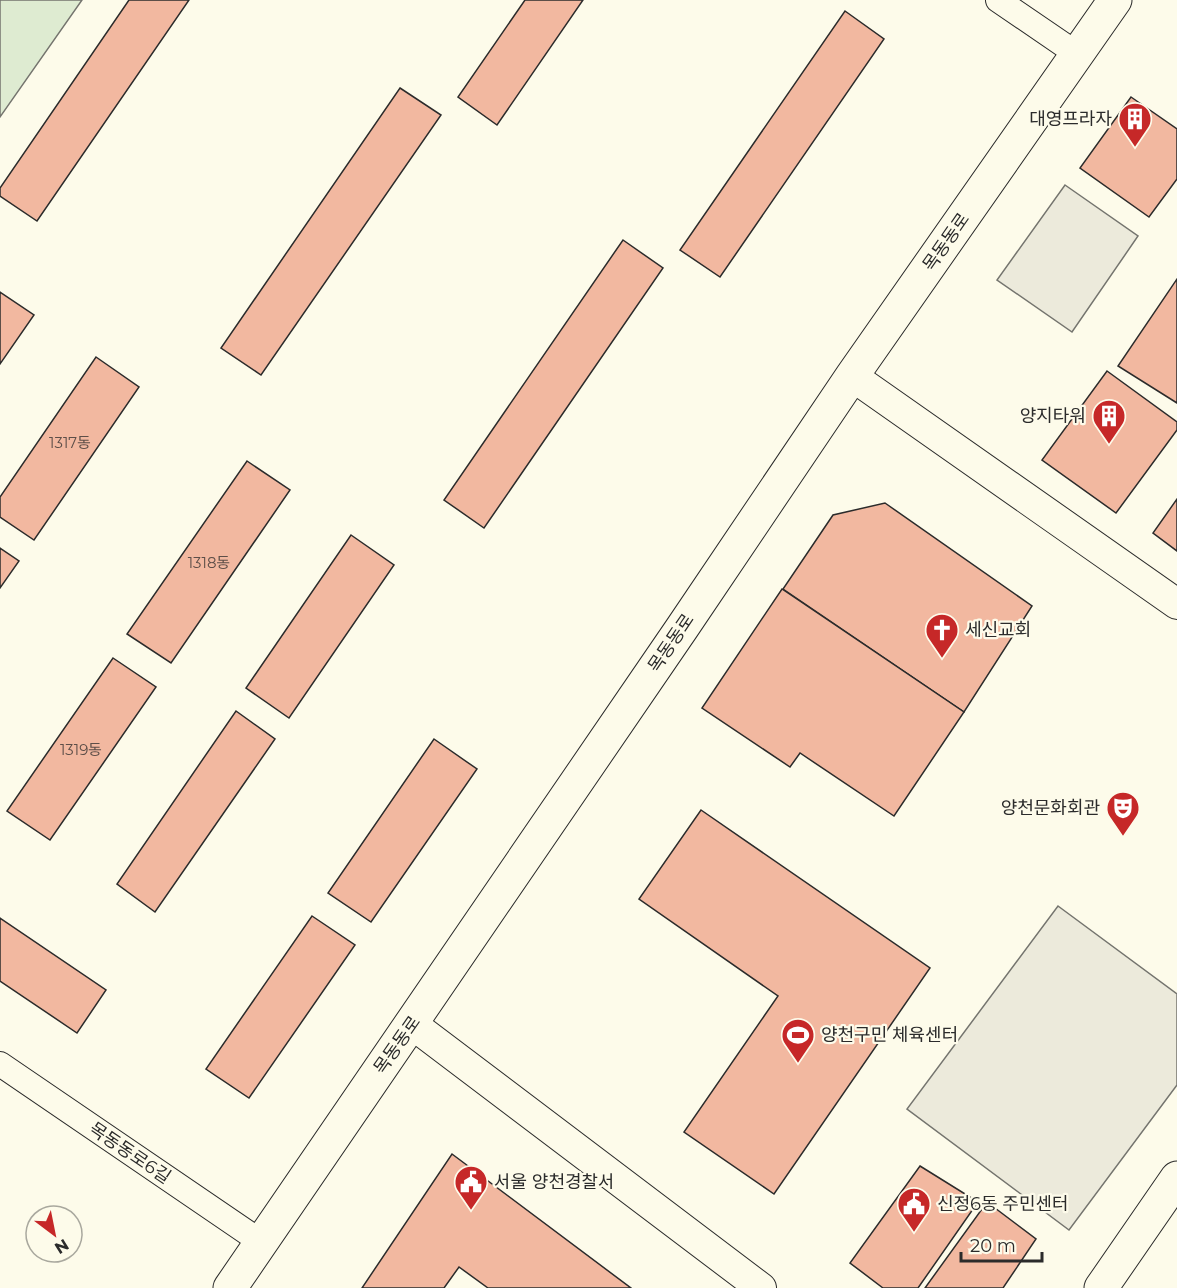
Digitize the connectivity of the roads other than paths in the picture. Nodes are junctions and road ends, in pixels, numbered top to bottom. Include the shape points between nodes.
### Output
1 (998, 0) edge
2 (1115, 0) edge
3 (1077, 54) junction
4 (852, 376) junction
5 (1177, 604) edge
6 (412, 1024) junction
7 (0, 1064) edge
8 (1177, 1178) edge
9 (261, 1242) junction
10 (230, 1288) edge
11 (761, 1288) edge
12 (1101, 1288) edge

1 - 3 street
2 - 3 main road, 목동동로
3 - 4 main road, 목동동로
4 - 5 street
4 - 6 main road, 목동동로
6 - 9 main road, 목동동로
6 - 11 street
7 - 9 street, 목동동로6길
8 - 12 main road
9 - 10 main road, 목동동로

